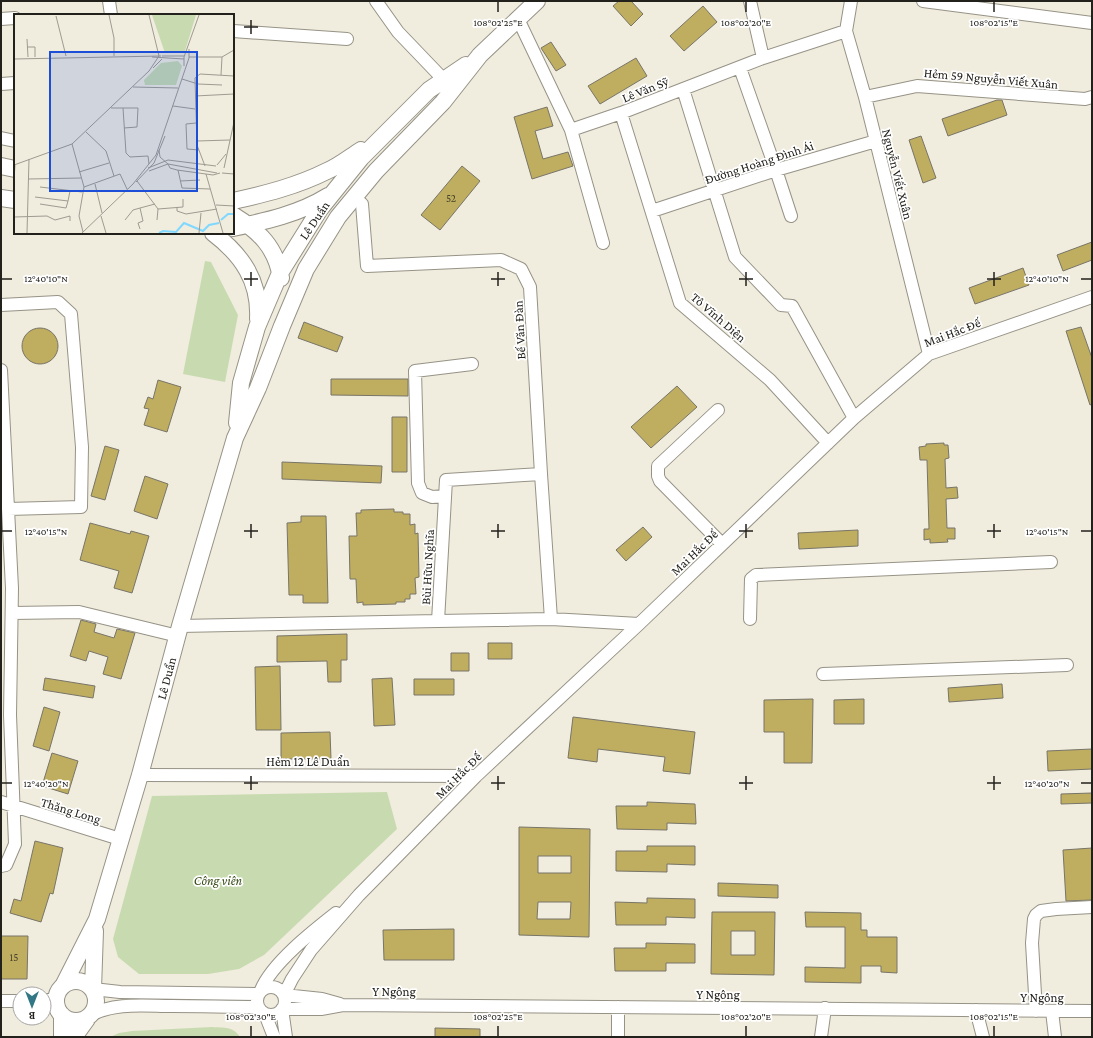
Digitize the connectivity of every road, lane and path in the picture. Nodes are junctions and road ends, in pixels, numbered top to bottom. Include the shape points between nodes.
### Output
1 (109, 1) edge
2 (376, 1) edge
3 (537, 1) edge
4 (750, 1) edge
5 (851, 1) edge
6 (923, 1) edge
7 (950, 3) edge
8 (111, 14) edge
9 (14, 18) edge
10 (1, 19) edge
11 (518, 19) junction
12 (1092, 23) edge
13 (234, 31) edge
14 (846, 31) junction
15 (347, 39) dead end
16 (480, 55) junction
17 (763, 58) junction
18 (740, 68) junction
19 (444, 80) junction
20 (14, 83) edge
21 (1, 84) edge
22 (683, 89) junction
23 (865, 97) junction
24 (1092, 97) edge
25 (621, 113) junction
26 (571, 130) junction
27 (383, 136) junction
28 (1, 138) edge
29 (14, 141) edge
30 (876, 141) junction
31 (1, 166) edge
32 (14, 169) edge
33 (776, 170) junction
34 (376, 171) junction
35 (714, 191) junction
36 (333, 193) junction
37 (354, 197) junction
38 (1, 198) edge
39 (14, 200) edge
40 (234, 202) edge
41 (652, 211) junction
42 (234, 216) edge
43 (791, 216) dead end
44 (249, 225) junction
45 (234, 228) edge
46 (214, 234) edge
47 (603, 244) dead end
48 (280, 272) junction
49 (1092, 297) edge
50 (1, 305) edge
51 (282, 326) junction
52 (257, 327) junction
53 (929, 354) junction
54 (472, 364) dead end
55 (1, 370) edge
56 (1, 376) edge
57 (718, 410) dead end
58 (854, 418) junction
59 (235, 438) junction
60 (828, 443) junction
61 (3, 466) edge
62 (541, 474) junction
63 (445, 496) junction
64 (8, 509) junction
65 (722, 544) junction
66 (1051, 562) dead end
67 (6, 587) edge
68 (12, 613) junction
69 (551, 619) junction
70 (750, 619) dead end
71 (438, 621) junction
72 (639, 624) junction
73 (179, 631) junction
74 (6, 644) edge
75 (1067, 665) dead end
76 (823, 674) dead end
77 (5, 715) edge
78 (140, 775) junction
79 (476, 776) junction
80 (1, 802) edge
81 (14, 807) junction
82 (120, 839) junction
83 (1, 866) edge
84 (359, 895) junction
85 (1092, 907) edge
86 (97, 919) junction
87 (63, 986) junction
88 (93, 989) junction
89 (260, 992) junction
90 (176, 993) junction
91 (284, 995) junction
92 (12, 1000) edge
93 (1, 1001) edge
94 (54, 1005) edge
95 (343, 1005) junction
96 (176, 1006) junction
97 (618, 1007) junction
98 (825, 1008) junction
99 (282, 1009) junction
100 (261, 1010) junction
101 (976, 1010) junction
102 (1036, 1011) junction
103 (1052, 1011) junction
104 (1092, 1011) edge
105 (89, 1017) junction
106 (62, 1037) edge
107 (74, 1037) edge
108 (274, 1037) edge
109 (286, 1037) edge
110 (618, 1037) edge
111 (821, 1037) edge
112 (983, 1037) edge
113 (1055, 1037) edge

1 - 8 street
2 - 19 street via 398,32
3 - 11 main road, Lê Duẩn
4 - 17 street
5 - 14 street, Nguyễn Viết Xuân
6 - 7 street
7 - 12 street
9 - 10 street
11 - 16 main road, Lê Duẩn
11 - 26 street
13 - 15 street
14 - 17 street, Lê Văn Sỹ
14 - 23 street, Nguyễn Viết Xuân
16 - 19 main road, Lê Duẩn
16 - 34 main road, Lê Duẩn via 443,102
17 - 18 street, Lê Văn Sỹ
18 - 22 street, Lê Văn Sỹ
18 - 33 street
19 - 27 main road, Lê Duẩn via 429,90
20 - 21 street
22 - 25 street, Lê Văn Sỹ
22 - 35 street
23 - 24 street, Hẻm 59 Nguyễn Viết Xuân via 917,86 1085,99
23 - 30 street, Nguyễn Viết Xuân
25 - 26 street, Lê Văn Sỹ
25 - 41 street, Tô Vĩnh Diện
26 - 47 street
27 - 36 main road, Lê Duẩn via 360,158
27 - 40 main road via 329,171 294,186
28 - 29 street
30 - 33 street, Đường Hoàng Đình Ái
30 - 53 street, Nguyễn Viết Xuân
31 - 32 main road
33 - 35 street, Đường Hoàng Đình Ái
33 - 43 street
34 - 36 main road
34 - 37 main road, Lê Duẩn
35 - 41 street, Đường Hoàng Đình Ái
35 - 58 street via 735,257 781,305 792,306
36 - 44 main road via 295,212
36 - 48 main road, Lê Duẩn
37 - 51 main road, Lê Duẩn via 338,217 306,269
37 - 62 street, Bế Văn Đàn via 362,204 367,266 501,260 520,269 530,287
38 - 39 main road
41 - 60 street, Tô Vĩnh Diện via 680,303 770,380
42 - 44 main road
44 - 45 main road
44 - 48 main road via 268,244 275,255
46 - 52 main road via 228,244 240,258 250,276 256,293
48 - 51 main road
48 - 52 main road, Lê Duẩn
49 - 53 street, Mai Hắc Đế
50 - 64 street via 58,302 72,314 82,446 81,507
51 - 59 main road, Lê Duẩn
52 - 59 main road, Lê Duẩn via 241,383
53 - 58 street, Mai Hắc Đế
54 - 63 street via 415,371 418,483 422,493 432,497
55 - 56 street
56 - 61 street
57 - 65 street via 658,466 658,472 660,481
58 - 60 street, Mai Hắc Đế
59 - 73 main road, Lê Duẩn
60 - 65 street, Mai Hắc Đế
61 - 64 street
62 - 63 street, Bùi Hữu Nghĩa via 446,480
62 - 69 street, Bế Văn Đàn
63 - 71 street, Bùi Hữu Nghĩa
64 - 67 street
65 - 72 street, Mai Hắc Đế
66 - 70 street via 756,575 751,580
67 - 68 street
68 - 73 street via 79,612
68 - 74 street
69 - 71 street, Bùi Hữu Nghĩa
69 - 72 street, Bùi Hữu Nghĩa
71 - 73 street
72 - 79 street, Mai Hắc Đế
73 - 78 main road, Lê Duẩn
74 - 77 street
75 - 76 street
77 - 81 street
78 - 79 street, Hẻm 12 Lê Duẩn
78 - 82 main road, Lê Duẩn
79 - 84 street, Mai Hắc Đế
80 - 81 street, Thăng Long
81 - 82 street, Thăng Long
81 - 83 street via 15,844 6,865
82 - 86 main road, Lê Duẩn
84 - 89 street, Mai Hắc Đế via 315,930 273,969
84 - 91 street, Mai Hắc Đế via 311,950
85 - 102 street via 1056,908 1041,911 1036,915 1032,943
86 - 87 main road, Lê Duẩn
86 - 88 main road, Lê Duẩn
87 - 88 main road via 79,981
87 - 94 main road
88 - 90 street
88 - 105 main road via 97,1000
89 - 90 street
89 - 91 street via 274,987
89 - 100 street via 257,1002
90 - 96 street
91 - 95 street, Y Ngông via 322,999
91 - 99 street via 285,1005
92 - 93 street
94 - 105 main road via 71,1020 82,1021
94 - 106 main road
95 - 97 street, Y Ngông
95 - 99 street, Y Ngông via 321,1009
96 - 100 street
96 - 105 street via 120,1007 99,1010
97 - 98 street, Y Ngông
97 - 110 street
98 - 101 street, Y Ngông
98 - 111 street
99 - 100 street via 274,1015
99 - 109 street
100 - 108 street
101 - 102 street, Y Ngông
101 - 112 street
102 - 103 street, Y Ngông
103 - 104 street, Y Ngông
103 - 113 street
105 - 107 main road

